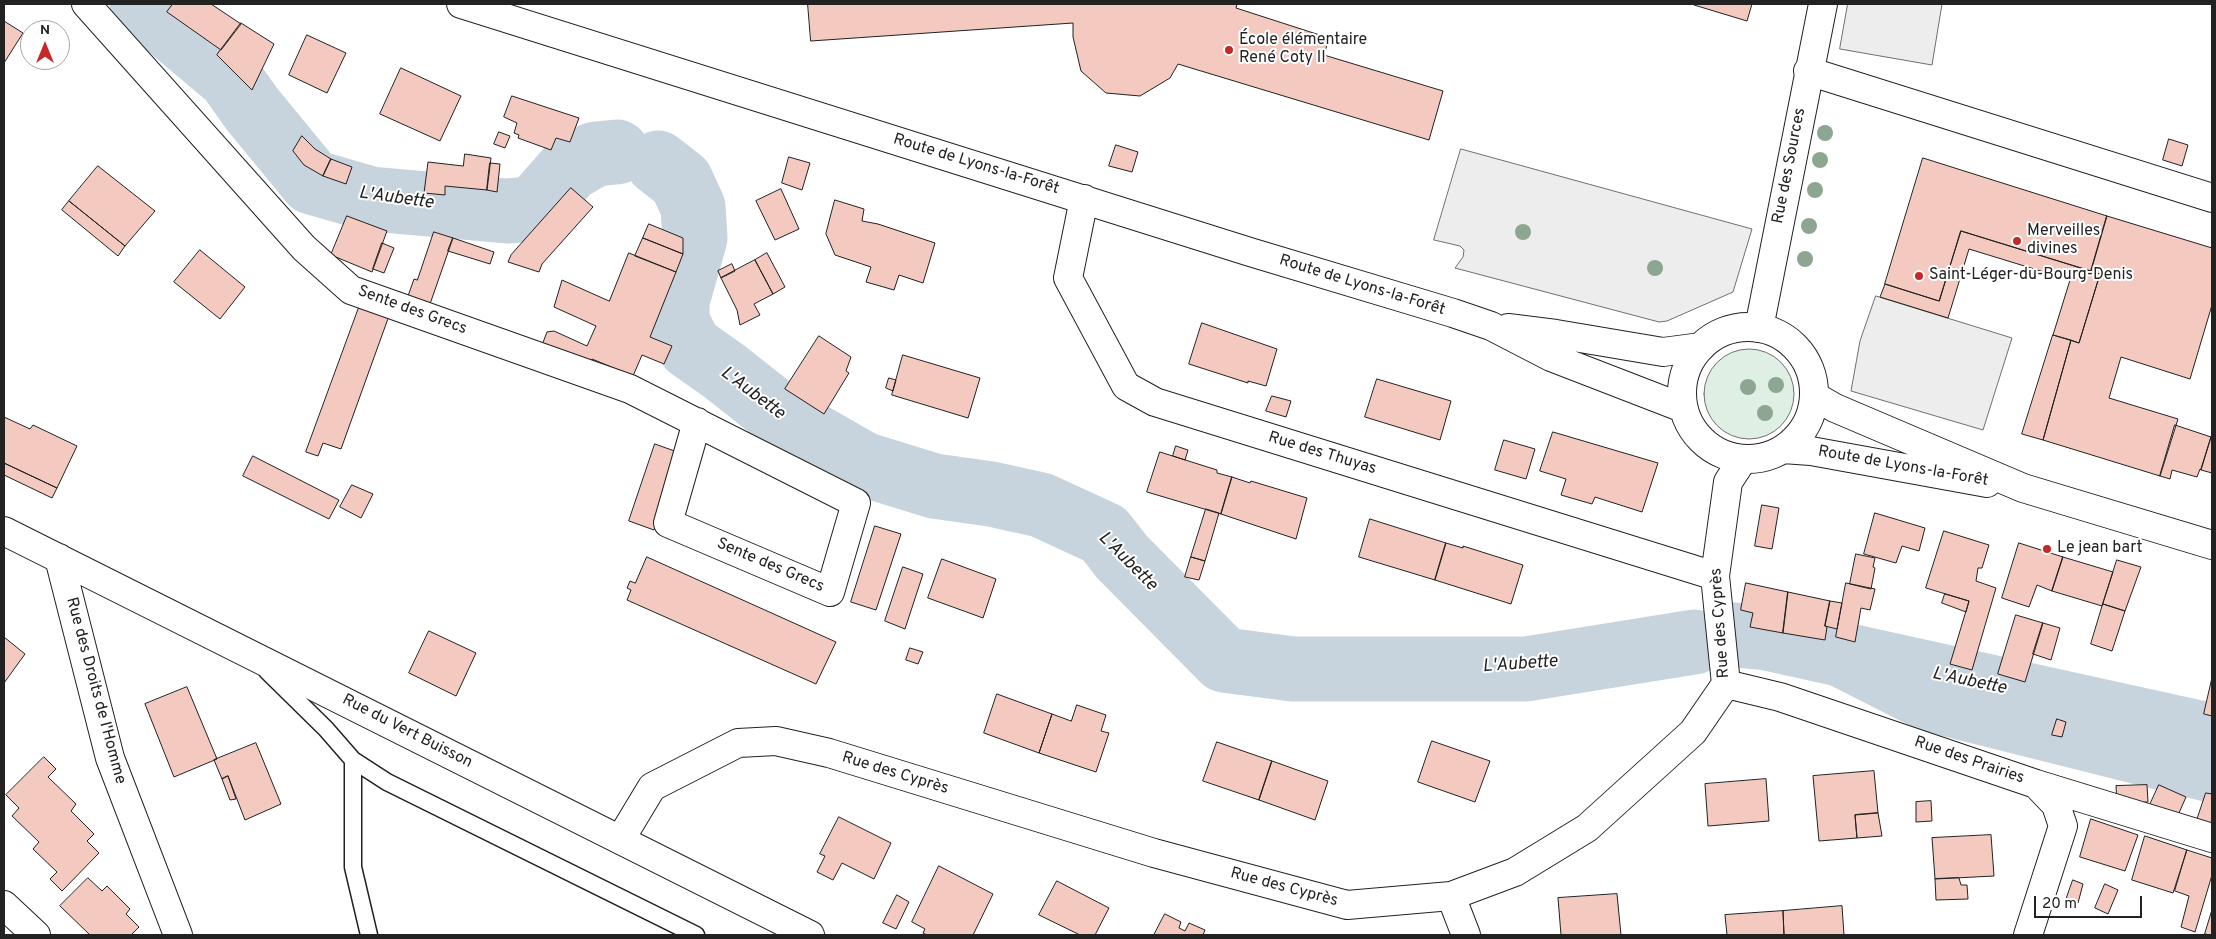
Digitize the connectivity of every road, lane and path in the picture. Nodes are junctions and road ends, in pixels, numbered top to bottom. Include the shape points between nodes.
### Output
1 (86, 4) edge
2 (461, 4) edge
3 (1823, 4) edge
4 (1808, 71) junction
5 (2212, 198) edge
6 (1084, 199) junction
7 (1491, 326) junction
8 (1759, 328) junction
9 (1701, 347) junction
10 (1814, 396) junction
11 (1683, 408) junction
12 (697, 422) junction
13 (1784, 449) junction
14 (1743, 459) junction
15 (2023, 488) junction
16 (4, 531) edge
17 (2212, 545) edge
18 (59, 558) junction
19 (1715, 576) junction
20 (250, 653) junction
21 (1726, 684) junction
22 (353, 760) junction
23 (2036, 784) junction
24 (2212, 838) edge
25 (620, 840) junction
26 (1451, 896) junction
27 (4, 905) edge
28 (36, 935) edge
29 (178, 935) edge
30 (369, 935) edge
31 (696, 935) edge
32 (810, 935) edge
33 (1466, 935) edge
34 (2028, 935) edge

1 - 12 street, Sente des Grecs via 304,248 351,290 630,389
2 - 6 street, Route de Lyons-la-Forêt
3 - 4 street, Rue des Sources
4 - 5 street
4 - 8 street, Rue des Sources
6 - 7 street, Route de Lyons-la-Forêt
6 - 19 street, Rue des Thuyas via 1068,278 1126,386 1156,402
7 - 9 street, Route de Lyons-la-Forêt via 1663,352
7 - 11 street, Route de Lyons-la-Forêt via 1550,357
8 - 9 street via 1733,329 1716,335
8 - 10 street via 1781,336 1799,351 1810,372
9 - 11 street via 1684,376
10 - 13 street via 1802,432
10 - 15 street, Route de Lyons-la-Forêt via 1835,408
11 - 14 street via 1692,428 1705,444 1723,454
12 - 12 street, Sente des Grecs via 856,503 830,592 668,523
13 - 14 street via 1764,457
13 - 15 street, Route de Lyons-la-Forêt
14 - 19 street, Rue des Cyprès via 1728,482
15 - 17 street, Route de Lyons-la-Forêt
16 - 18 street, Rue du Vert Buisson
18 - 20 street, Rue du Vert Buisson
18 - 29 street, Rue des Droits de l'Homme via 110,758
19 - 21 street, Rue des Cyprès
20 - 22 lane
20 - 25 street, Rue du Vert Buisson
21 - 23 street, Rue des Prairies via 1780,697
21 - 26 street, Rue des Cyprès via 1693,732 1587,828 1515,872
22 - 30 lane via 353,867
22 - 31 lane via 387,782
23 - 24 street, Rue des Prairies
23 - 34 street via 2056,805 2062,826
25 - 26 street, Rue des Cyprès via 652,787 738,744 776,741 829,753 1154,852 1346,905
25 - 32 street, Rue du Vert Buisson
26 - 33 street
27 - 28 street

